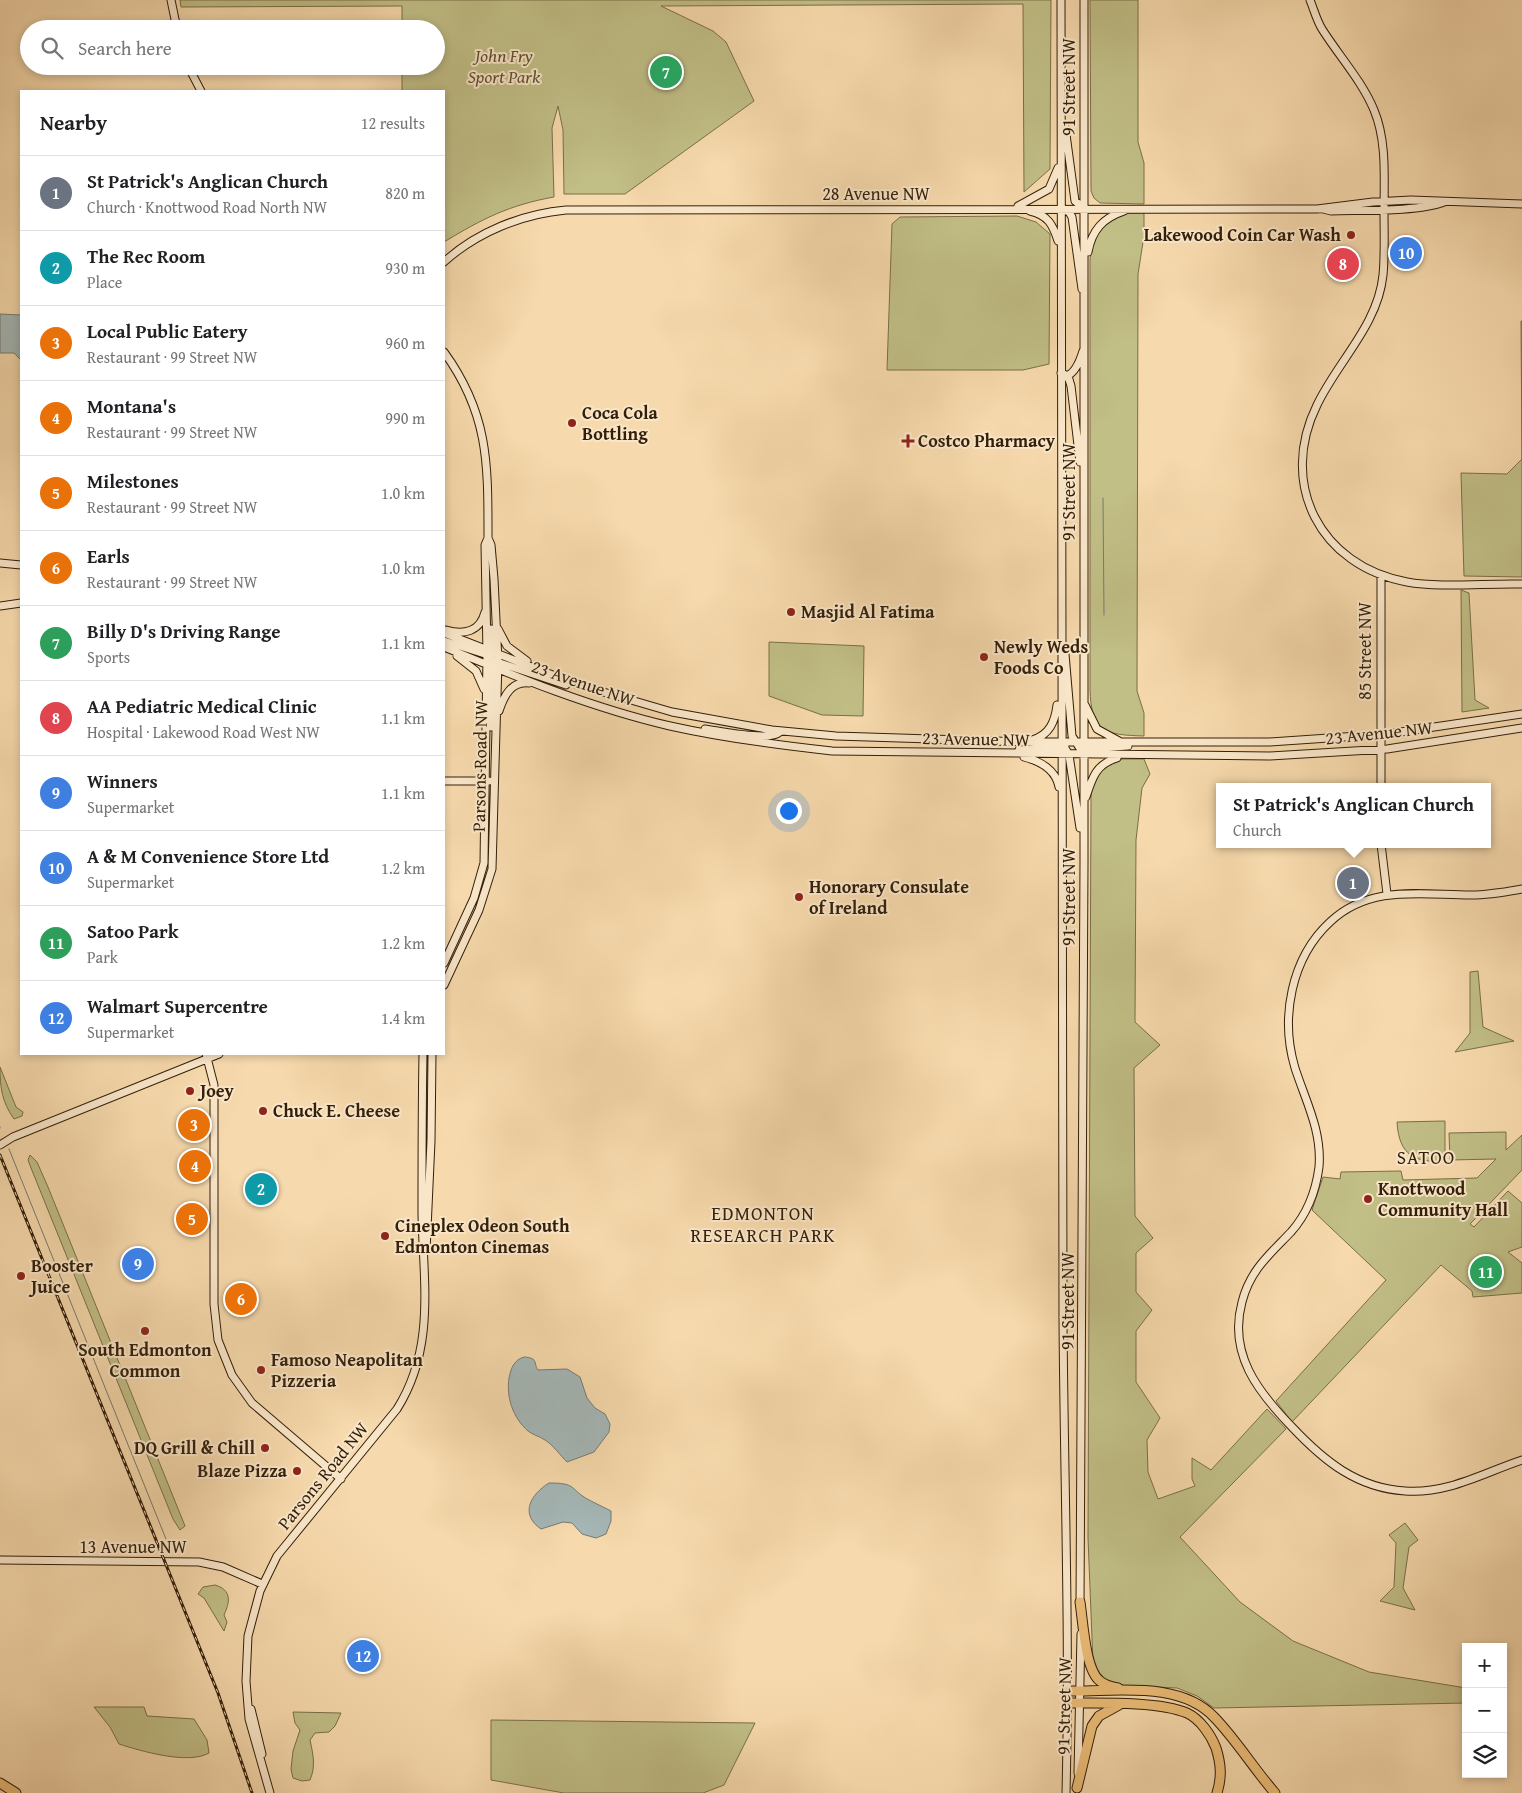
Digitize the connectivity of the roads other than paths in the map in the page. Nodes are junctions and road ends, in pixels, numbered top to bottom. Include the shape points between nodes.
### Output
1 (171, 0) edge
2 (1061, 0) edge
3 (1084, 0) edge
4 (1310, 0) edge
5 (175, 20) edge
6 (193, 75) edge
7 (200, 90) edge
8 (1061, 114) junction
9 (1061, 156) junction
10 (1522, 204) edge
11 (1384, 205) junction
12 (1008, 208) junction
13 (1061, 208) junction
14 (1085, 208) junction
15 (1130, 209) junction
16 (1061, 250) junction
17 (445, 261) edge
18 (1085, 273) junction
19 (1084, 304) junction
20 (1085, 328) junction
21 (445, 354) edge
22 (1063, 375) junction
23 (1083, 495) junction
24 (488, 538) junction
25 (0, 564) edge
26 (20, 565) edge
27 (1381, 576) junction
28 (486, 584) junction
29 (1522, 584) edge
30 (486, 596) junction
31 (20, 603) edge
32 (495, 603) junction
33 (0, 606) edge
34 (1061, 629) junction
35 (445, 631) edge
36 (445, 632) edge
37 (445, 641) edge
38 (445, 648) edge
39 (445, 649) edge
40 (492, 658) junction
41 (1061, 680) junction
42 (535, 683) junction
43 (596, 690) junction
44 (1083, 700) junction
45 (1522, 714) edge
46 (485, 715) junction
47 (496, 719) junction
48 (681, 728) junction
49 (1522, 728) edge
50 (780, 731) junction
51 (1381, 735) junction
52 (1025, 742) junction
53 (1119, 742) junction
54 (1178, 742) junction
55 (1080, 747) junction
56 (1064, 750) junction
57 (1381, 750) junction
58 (495, 753) junction
59 (968, 754) junction
60 (1014, 754) junction
61 (1123, 756) junction
62 (445, 781) edge
63 (485, 781) junction
64 (495, 782) junction
65 (1381, 783) edge
66 (1061, 801) junction
67 (1084, 802) junction
68 (1381, 848) edge
69 (1084, 863) junction
70 (1522, 889) edge
71 (1387, 894) junction
72 (445, 960) edge
73 (445, 983) edge
74 (206, 1055) edge
75 (423, 1055) edge
76 (432, 1055) edge
77 (13, 1137) junction
78 (0, 1139) edge
79 (0, 1145) edge
80 (424, 1267) junction
81 (1522, 1460) edge
82 (341, 1479) junction
83 (0, 1560) edge
84 (262, 1584) junction
85 (1080, 1602) junction
86 (1069, 1691) junction
87 (1081, 1691) junction
88 (1138, 1692) junction
89 (1068, 1703) junction
90 (1080, 1703) junction
91 (1122, 1704) junction
92 (0, 1783) edge
93 (1076, 1791) edge
94 (16, 1793) edge
95 (270, 1793) edge
96 (1066, 1793) edge
97 (1217, 1793) edge
98 (1275, 1793) edge

1 - 5 main road
2 - 8 main road, 91 Street NW
3 - 14 main road, 91 Street NW
4 - 11 main road via 1321,28 1374,110 1384,153
6 - 7 main road
8 - 9 main road, 91 Street NW
8 - 14 main road via 1075,201
9 - 12 main road via 1049,189 1024,204
9 - 13 main road, 91 Street NW
10 - 11 main road, 28 Avenue NW via 1444,202 1436,205
11 - 15 main road, 28 Avenue NW via 1331,211
11 - 27 main road via 1384,263 1378,305 1317,406 1304,437 1302,455 1304,489 1321,529 1345,556
12 - 13 main road, 28 Avenue NW
12 - 16 main road via 1036,212 1046,217 1053,226
12 - 17 main road, 28 Avenue NW via 558,211 534,215 494,229
13 - 14 main road, 28 Avenue NW
13 - 16 main road, 91 Street NW
13 - 19 main road via 1072,217
14 - 15 main road, 28 Avenue NW
14 - 18 main road, 91 Street NW
15 - 18 main road via 1099,225 1089,246
16 - 22 main road, 91 Street NW
18 - 19 main road, 91 Street NW
19 - 20 main road, 91 Street NW
20 - 22 main road via 1083,353 1076,368
20 - 23 main road, 91 Street NW
21 - 24 main road, Parsons Road NW via 468,391 482,430 487,467
22 - 23 main road
22 - 34 main road, 91 Street NW
23 - 44 main road, 91 Street NW
24 - 28 main road, Parsons Road NW
24 - 32 main road, Parsons Road NW
25 - 26 main road
27 - 29 main road via 1409,583
27 - 51 main road, 85 Street NW
28 - 30 main road, Parsons Road NW
28 - 40 main road via 490,598
30 - 35 main road via 484,616 476,627 463,632
30 - 40 main road, Parsons Road NW
31 - 33 main road
32 - 40 main road, Parsons Road NW
32 - 43 main road via 499,632 511,651 531,664
34 - 41 main road, 91 Street NW
34 - 55 main road via 1071,732
36 - 40 main road, 23 Avenue NW
37 - 40 main road
38 - 40 main road, 23 Avenue NW
39 - 46 main road via 466,661 480,679 484,688
40 - 42 main road, 23 Avenue NW
40 - 43 main road via 567,685
40 - 46 main road, Parsons Road NW
40 - 47 main road, Parsons Road NW
40 - 58 main road
41 - 52 main road via 1054,721 1045,734
41 - 56 main road, 91 Street NW
42 - 47 main road via 520,682 511,688 503,698
42 - 48 main road, 23 Avenue NW via 598,706
43 - 50 main road, 23 Avenue NW via 680,714
44 - 53 main road via 1097,729
44 - 55 main road, 91 Street NW
45 - 51 main road, 23 Avenue NW
46 - 63 main road, Parsons Road NW
47 - 58 main road, Parsons Road NW
48 - 50 main road via 764,736 777,735
48 - 59 main road, 23 Avenue NW via 771,745 832,751
49 - 57 main road, 23 Avenue NW
50 - 52 main road, 23 Avenue NW
51 - 54 main road, 23 Avenue NW via 1270,742
51 - 57 main road, 85 Street NW
52 - 56 main road, 23 Avenue NW
53 - 54 main road, 23 Avenue NW
53 - 55 main road, 23 Avenue NW
54 - 55 main road
55 - 56 main road
55 - 56 main road, 23 Avenue NW
55 - 61 main road, 23 Avenue NW
55 - 67 main road, 91 Street NW
56 - 59 main road
56 - 60 main road, 23 Avenue NW
56 - 66 main road, 91 Street NW
56 - 69 main road
57 - 61 main road, 23 Avenue NW via 1260,756
57 - 65 main road, 85 Street NW
58 - 64 main road, Parsons Road NW
59 - 60 main road, 23 Avenue NW
60 - 66 main road via 1033,759 1051,771 1058,784
61 - 67 main road via 1098,767
62 - 63 main road
63 - 64 main road
63 - 72 main road, Parsons Road NW via 481,880
64 - 73 main road, Parsons Road NW via 489,881 474,923
66 - 86 main road, 91 Street NW via 1064,1514
67 - 69 main road, 91 Street NW
68 - 71 main road
69 - 85 main road, 91 Street NW
70 - 71 main road via 1479,895
71 - 81 main road via 1358,903 1338,915 1319,933 1303,958 1293,987 1289,1011 1292,1058 1318,1138 1317,1180 1298,1223 1252,1275 1239,1317 1240,1347 1250,1375 1262,1395 1311,1447 1360,1481 1403,1491 1426,1491 1450,1487
74 - 77 main road
74 - 82 main road via 214,1086 214,1304 218,1340 232,1375 252,1403
75 - 80 main road, Parsons Road NW
76 - 80 main road, Parsons Road NW via 428,1238
77 - 78 main road
77 - 79 main road
80 - 82 main road, Parsons Road NW via 422,1345 412,1382 397,1409
82 - 84 main road, Parsons Road NW via 277,1556
83 - 84 main road, 13 Avenue NW via 199,1562 223,1567
84 - 95 main road, Parsons Road NW via 253,1614 246,1681
85 - 87 main road, 91 Street NW
85 - 88 highway via 1094,1674 1110,1686
86 - 87 highway
86 - 89 main road, 91 Street NW
87 - 88 highway
87 - 90 main road, 91 Street NW
88 - 98 highway via 1171,1694 1203,1708 1215,1718
89 - 90 highway
89 - 96 main road, 91 Street NW
90 - 91 highway
90 - 93 main road, 91 Street NW
91 - 93 highway via 1099,1716 1092,1726
91 - 97 highway via 1178,1711 1196,1720 1213,1740 1218,1756 1221,1768
92 - 94 highway

